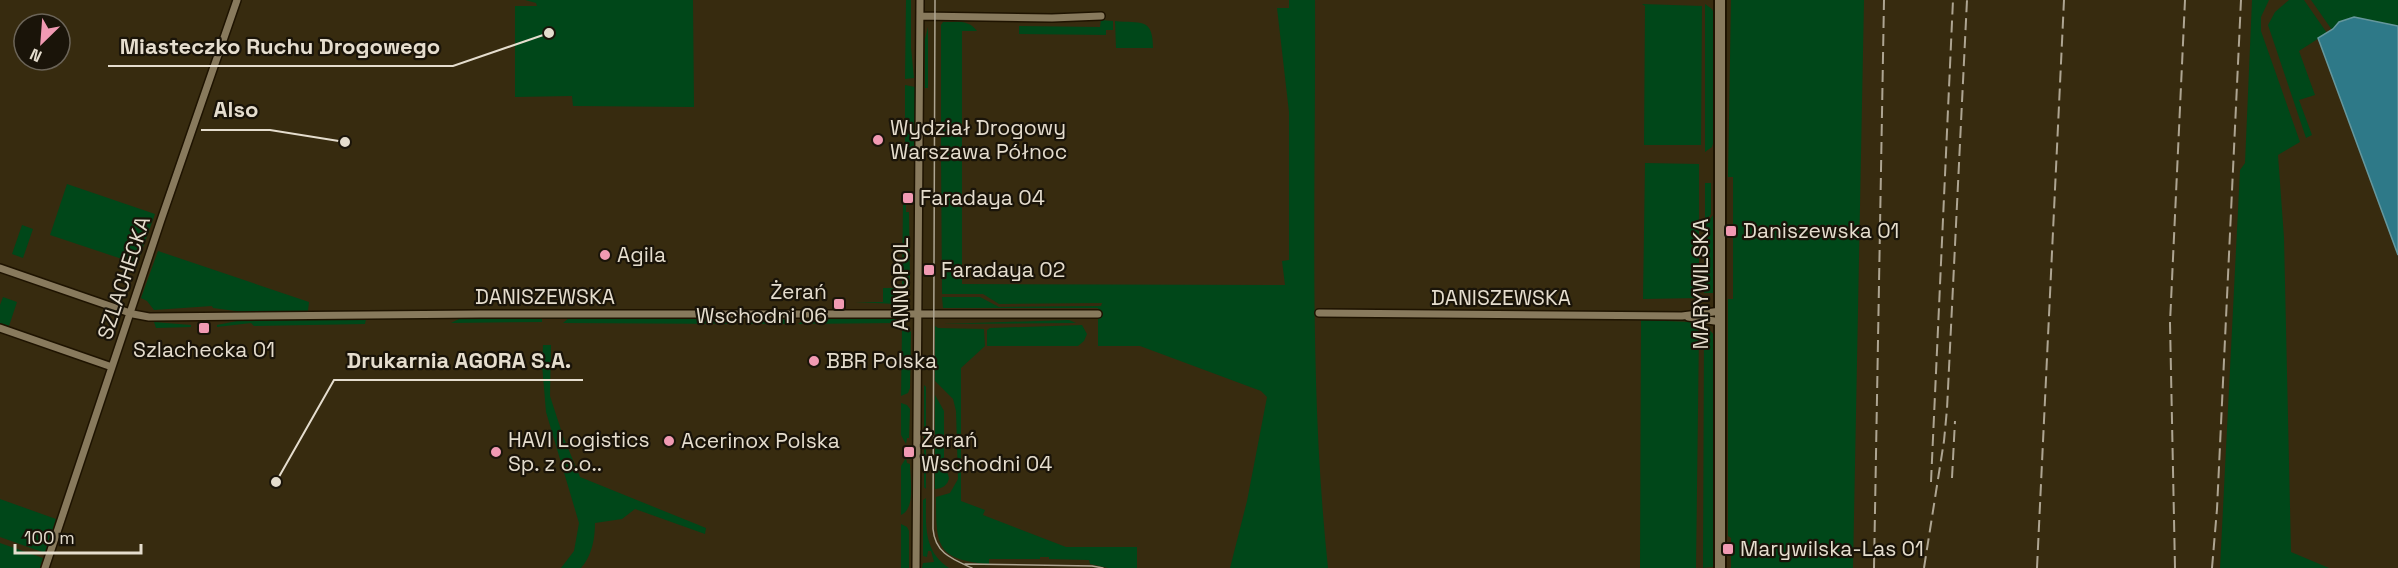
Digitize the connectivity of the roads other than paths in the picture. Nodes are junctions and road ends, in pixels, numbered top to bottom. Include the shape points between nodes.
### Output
1 (237, 0) edge
2 (920, 0) edge
3 (1720, 0) edge
4 (920, 16) junction
5 (1101, 16) dead end
6 (0, 268) edge
7 (130, 314) junction
8 (918, 314) junction
9 (1098, 314) dead end
10 (1319, 314) dead end
11 (1721, 317) junction
12 (0, 328) edge
13 (112, 367) junction
14 (45, 568) edge
15 (916, 568) edge
16 (1720, 568) edge

1 - 7 street, SZLACHECKA
2 - 4 street, ANNOPOL
3 - 11 main road, MARYWILSKA
4 - 5 street
4 - 8 street, ANNOPOL
6 - 7 street, DANISZEWSKA
7 - 8 street, DANISZEWSKA
7 - 13 street, SZLACHECKA
8 - 9 street, DANISZEWSKA
8 - 15 street, ANNOPOL
10 - 11 street, DANISZEWSKA
11 - 16 main road, MARYWILSKA
12 - 13 street
13 - 14 street, SZLACHECKA

